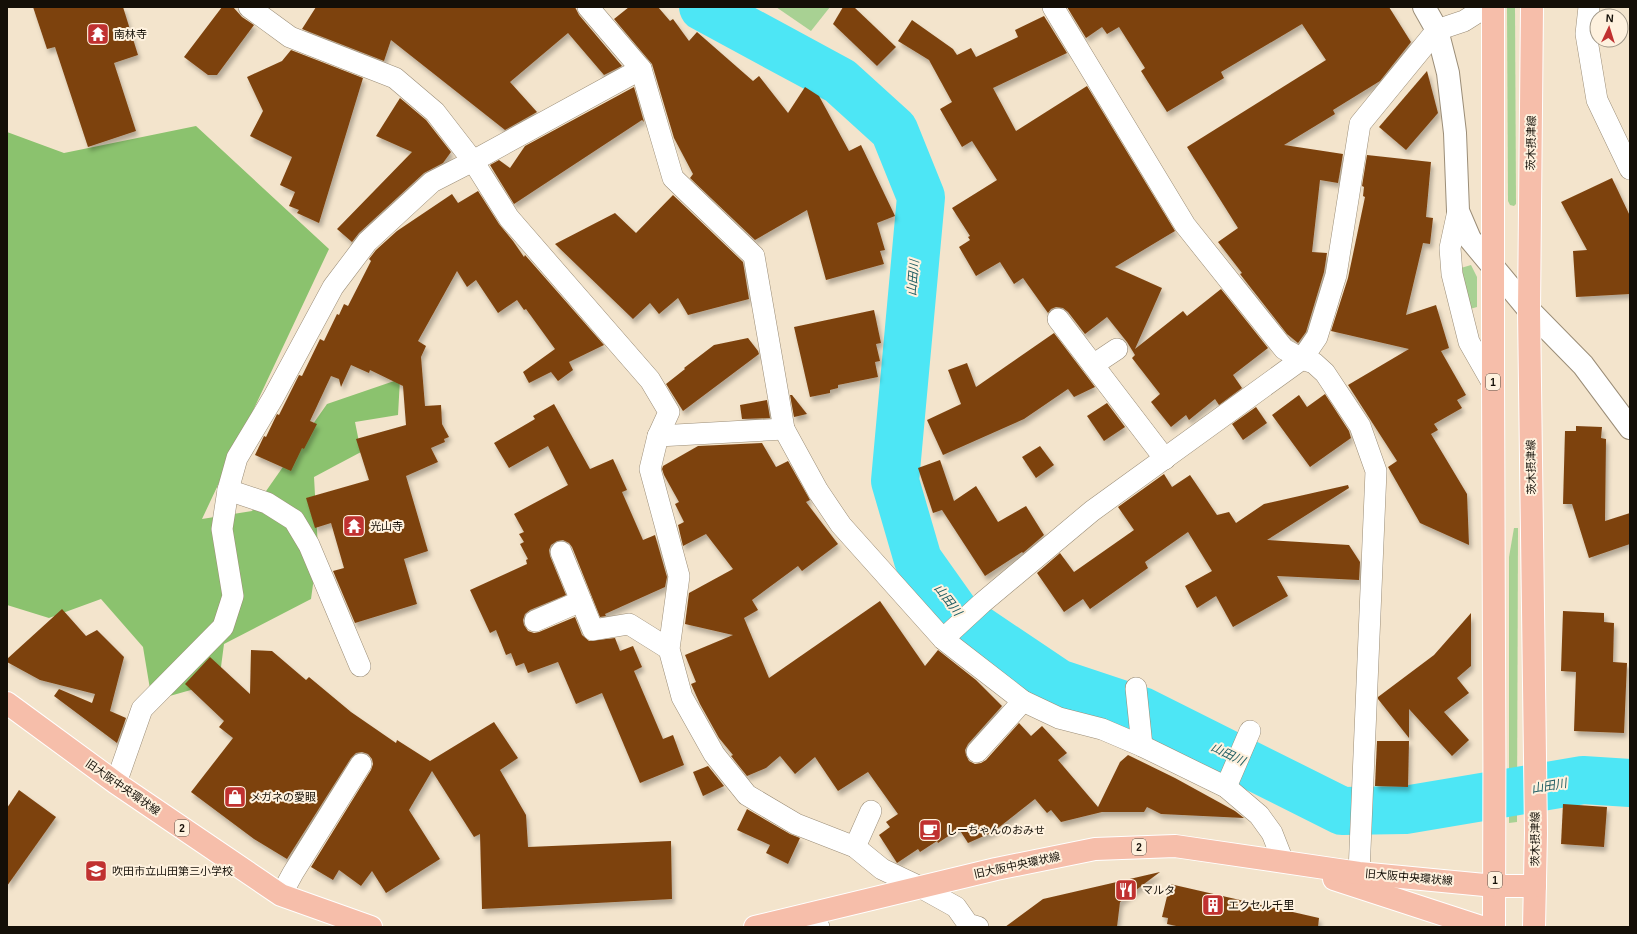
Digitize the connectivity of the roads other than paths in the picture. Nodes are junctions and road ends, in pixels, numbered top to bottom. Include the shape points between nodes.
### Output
1 (249, 7) edge
2 (588, 7) edge
3 (1054, 7) edge
4 (1424, 7) edge
5 (1486, 7) edge
6 (1492, 7) edge
7 (1532, 7) edge
8 (1589, 7) edge
9 (1437, 30) junction
10 (641, 69) junction
11 (473, 161) junction
12 (1630, 169) edge
13 (1458, 211) junction
14 (1494, 268) junction
15 (1529, 310) junction
16 (1058, 319) dead end
17 (1117, 349) dead end
18 (1302, 359) junction
19 (1093, 365) junction
20 (1493, 384) junction
21 (1630, 428) edge
22 (784, 429) junction
23 (658, 436) junction
24 (1165, 458) junction
25 (228, 490) junction
26 (561, 552) dead end
27 (581, 602) junction
28 (535, 621) dead end
29 (943, 639) junction
30 (669, 649) junction
31 (360, 666) dead end
32 (1136, 688) dead end
33 (1023, 701) junction
34 (7, 703) edge
35 (1250, 732) dead end
36 (1142, 746) junction
37 (977, 752) dead end
38 (361, 764) dead end
39 (116, 782) junction
40 (1226, 787) junction
41 (871, 811) dead end
42 (855, 847) junction
43 (1283, 862) junction
44 (1359, 873) junction
45 (1495, 886) junction
46 (1535, 886) junction
47 (920, 887) junction
48 (281, 895) junction
49 (815, 920) edge
50 (371, 927) edge
51 (755, 927) edge
52 (978, 927) edge
53 (1482, 927) edge
54 (1494, 927) edge
55 (1534, 927) edge

1 - 11 street via 290,37 395,78 435,112
2 - 10 street
3 - 18 street via 1185,226 1284,349
4 - 9 street
5 - 9 street via 1464,21
6 - 14 main road, 1
7 - 15 main road, 茨木摂津線
8 - 12 street via 1586,34 1597,100
9 - 13 street via 1449,81 1455,133
9 - 18 street via 1360,124 1336,275 1317,337
10 - 11 street
10 - 22 street via 673,178 754,256
11 - 23 street via 509,218 650,380 669,412
11 - 25 street via 432,182 367,242 333,287 273,398 237,458
13 - 14 street via 1470,239
13 - 20 street via 1450,248 1452,274 1469,342
14 - 15 street
14 - 20 main road, 1
15 - 21 street via 1583,364
15 - 46 main road, 茨木摂津線
16 - 19 street
17 - 19 street
18 - 24 street
18 - 44 street via 1314,363 1325,373 1360,426 1376,471
19 - 24 street
20 - 45 main road, 1
22 - 23 street
22 - 29 street via 818,491 841,525
23 - 30 street via 650,469 679,576
24 - 29 street via 1092,511
25 - 31 street via 268,503 294,520 309,545
25 - 39 street via 222,529 233,596 223,627 142,709
26 - 27 street
27 - 28 street
27 - 30 street via 593,630 629,624
29 - 33 street
30 - 42 street via 682,697 714,754 747,795 796,824
32 - 36 street
33 - 36 street via 1058,718 1102,729
33 - 37 street
34 - 39 main road, 旧大阪中央環状線 / 2
35 - 40 street
36 - 40 street
38 - 48 street
39 - 48 main road, 旧大阪中央環状線 / 2
40 - 43 street via 1259,815 1272,833
41 - 42 street
42 - 47 street via 882,870
43 - 44 main road, 旧大阪中央環状線 / 2
43 - 47 main road, 旧大阪中央環状線 / 2 via 1175,846 1095,849 996,868
43 - 53 main road, 旧大阪中央環状線 / 2
44 - 45 main road, 旧大阪中央環状線 / 2
45 - 46 main road, 旧大阪中央環状線 / 2
45 - 54 main road, 1
46 - 55 main road, 茨木摂津線
47 - 49 main road, 旧大阪中央環状線 / 2
47 - 52 street via 956,907 968,924
48 - 50 main road, 旧大阪中央環状線 / 2
49 - 51 main road, 旧大阪中央環状線 / 2

